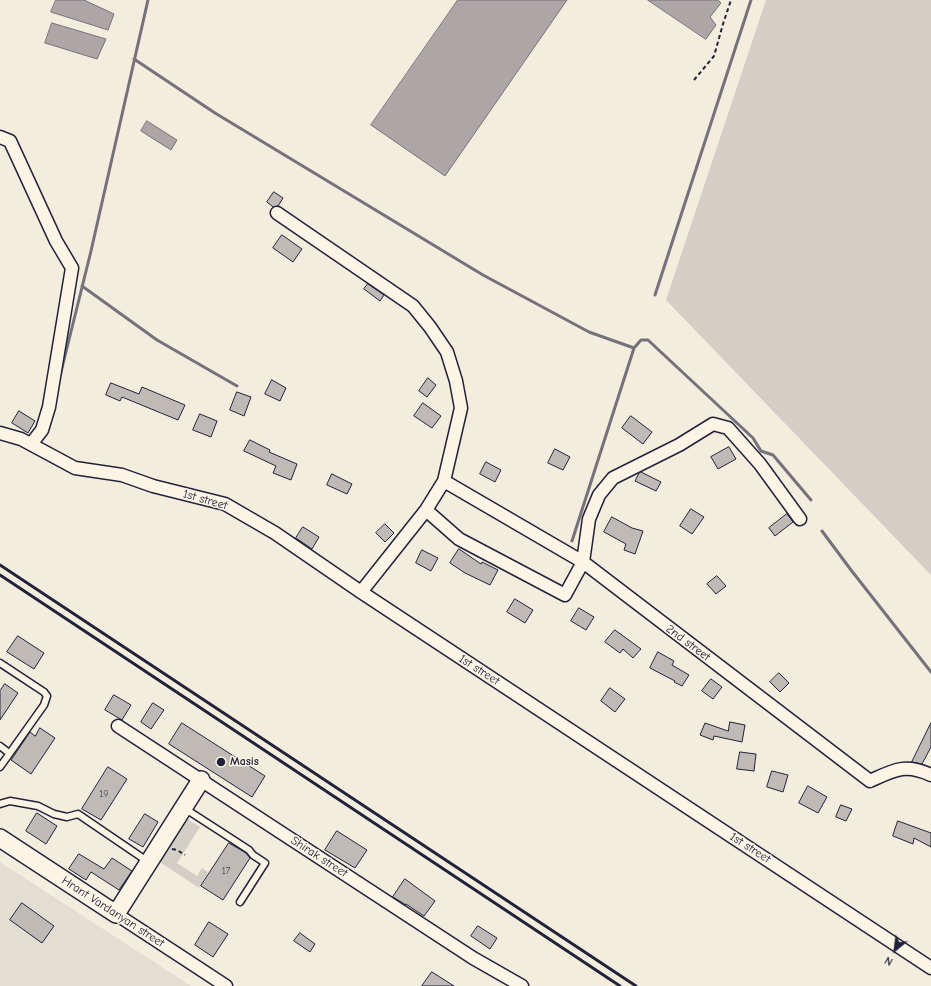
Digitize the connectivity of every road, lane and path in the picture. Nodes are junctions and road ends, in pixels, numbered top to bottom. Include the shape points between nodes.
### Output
1 (731, 0) edge
2 (694, 80) dead end
3 (0, 137) edge
4 (277, 213) dead end
5 (0, 433) edge
6 (31, 444) junction
7 (444, 481) junction
8 (426, 510) junction
9 (800, 519) dead end
10 (583, 562) junction
11 (361, 592) junction
12 (0, 663) edge
13 (118, 726) dead end
14 (0, 746) edge
15 (9, 753) junction
16 (0, 767) edge
17 (931, 775) edge
18 (201, 780) junction
19 (0, 804) edge
20 (183, 808) junction
21 (0, 838) edge
22 (149, 862) junction
23 (240, 902) dead end
24 (116, 914) junction
25 (931, 968) edge
26 (226, 986) edge
27 (522, 986) edge

1 - 2 path via 714,56
3 - 6 street via 10,141 56,241 72,268 49,407 42,430
4 - 7 street via 413,306 447,352 461,408
5 - 6 street, 1st street
6 - 11 street, 1st street via 75,468 122,475 153,486 225,504 275,533
7 - 8 street
7 - 10 street, 2nd street
8 - 10 street via 459,539 565,595
8 - 11 street
9 - 10 street via 760,464 728,428 713,424 679,446 613,478 599,495 589,519
10 - 17 street, 2nd street via 870,781 905,768
11 - 25 street, 1st street
12 - 15 lane via 47,696 44,705
13 - 18 street, Shirak street
14 - 15 lane
15 - 16 lane
18 - 20 main road
18 - 27 street, Shirak street via 473,958
19 - 22 lane via 10,801 38,806 67,817 78,814
20 - 22 main road
20 - 23 lane via 265,863
21 - 24 main road, Hrant Vardanyan street
22 - 24 main road
24 - 26 street, Hrant Vardanyan street

